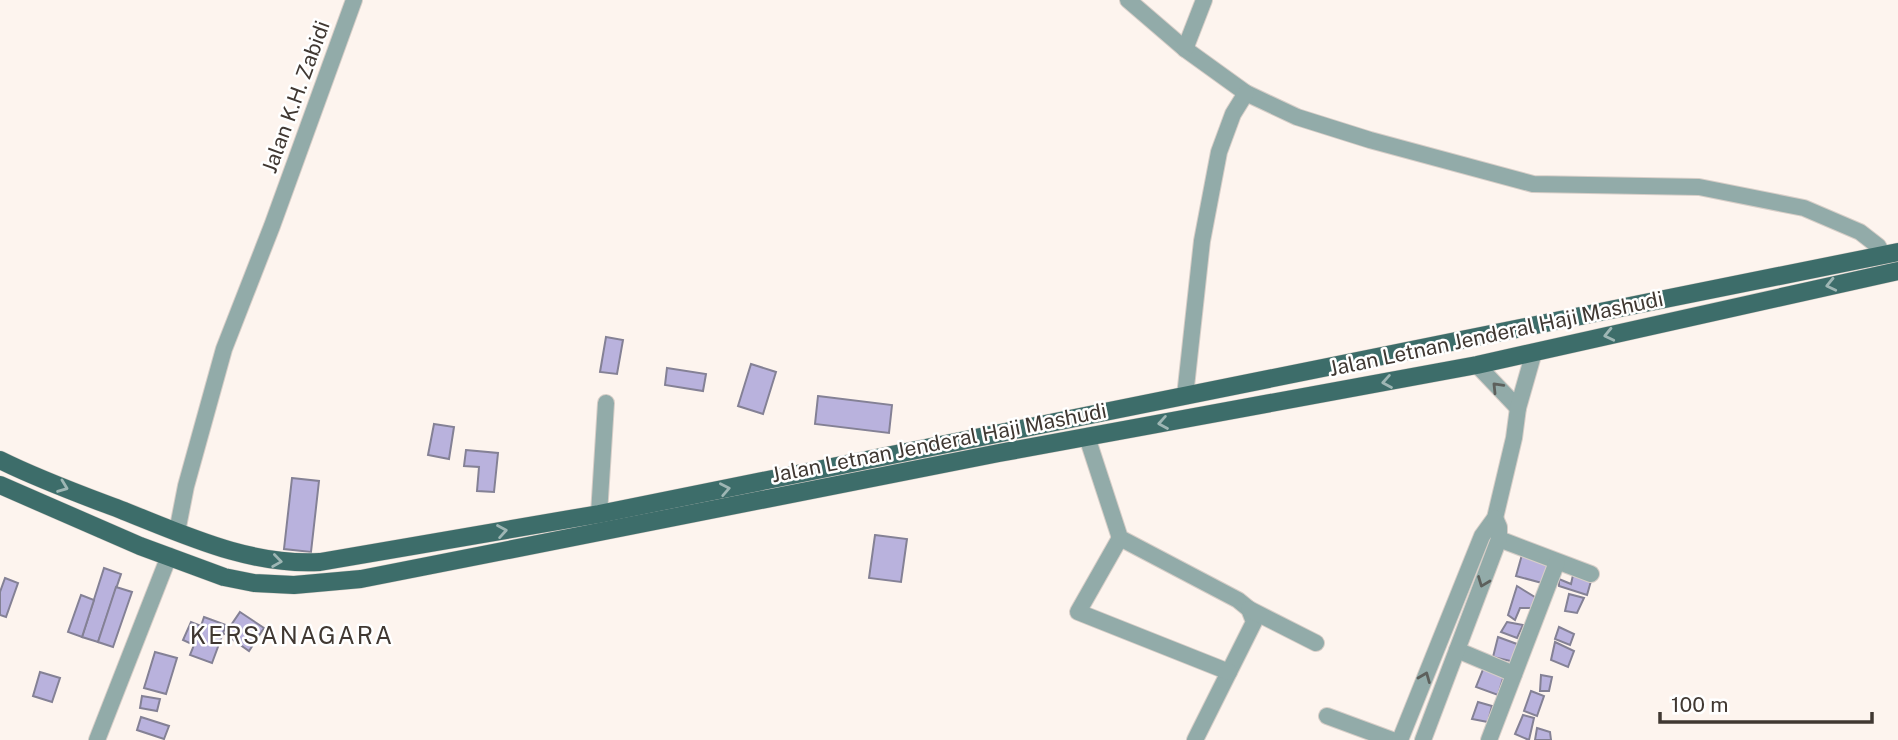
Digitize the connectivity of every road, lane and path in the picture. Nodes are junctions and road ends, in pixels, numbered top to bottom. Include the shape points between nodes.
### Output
1 (354, 0) edge
2 (1128, 0) edge
3 (1204, 0) edge
4 (1185, 48) junction
5 (1246, 93) junction
6 (1891, 253) edge
7 (1898, 271) edge
8 (1534, 352) junction
9 (1477, 365) junction
10 (1185, 396) junction
11 (606, 404) dead end
12 (1518, 408) junction
13 (1087, 437) junction
14 (0, 460) edge
15 (26, 473) junction
16 (8, 489) edge
17 (599, 514) junction
18 (1495, 518) junction
19 (177, 532) junction
20 (1120, 538) junction
21 (1499, 539) junction
22 (169, 556) junction
23 (355, 558) junction
24 (1557, 562) junction
25 (1591, 574) dead end
26 (361, 579) junction
27 (1249, 609) junction
28 (1316, 643) dead end
29 (1457, 650) junction
30 (1229, 672) junction
31 (1514, 674) junction
32 (1327, 716) dead end
33 (1351, 733) edge
34 (97, 740) edge
35 (1195, 740) edge
36 (1392, 740) edge
37 (1400, 740) edge
38 (1423, 740) edge
39 (1491, 740) edge

1 - 19 street, Jalan K.H. Zabidi via 224,349
2 - 4 street
3 - 4 street
4 - 5 street
5 - 6 street via 1297,117 1533,184 1699,187 1804,208 1860,232
5 - 10 street via 1219,152 1202,241
6 - 10 main road, Jalan Letnan Jenderal Haji Mashudi
7 -> 8 main road, Jalan Letnan Jenderal Haji Mashudi
8 - 9 main road, Jalan Letnan Jenderal Haji Mashudi
8 - 12 street
12 -> 9 street
9 -> 13 main road, Jalan Letnan Jenderal Haji Mashudi
17 -> 10 main road, Jalan Letnan Jenderal Haji Mashudi
11 - 17 street
12 - 18 street
13 - 20 street
13 - 26 main road, Jalan Letnan Jenderal Haji Mashudi
14 - 15 main road, Jalan Letnan Jenderal Haji Mashudi
15 - 16 main road
15 -> 19 main road, Jalan Letnan Jenderal Haji Mashudi
16 - 22 main road, Jalan Letnan Jenderal Haji Mashudi
23 -> 17 main road, Jalan Letnan Jenderal Haji Mashudi
18 - 21 street
37 -> 18 street via 1482,536
19 -> 23 main road, Jalan Letnan Jenderal Haji Mashudi via 255,558 294,564
20 - 27 street
20 - 30 street via 1078,612
21 - 24 street
21 -> 29 street
22 - 26 main road, Jalan Letnan Jenderal Haji Mashudi via 254,583
22 - 34 street
23 - 26 main road
24 - 25 street
24 - 31 street
27 - 28 street
27 - 30 street via 1254,622
29 - 31 street
29 - 38 street
30 - 35 street
31 - 39 street
32 - 33 street
33 - 36 street

